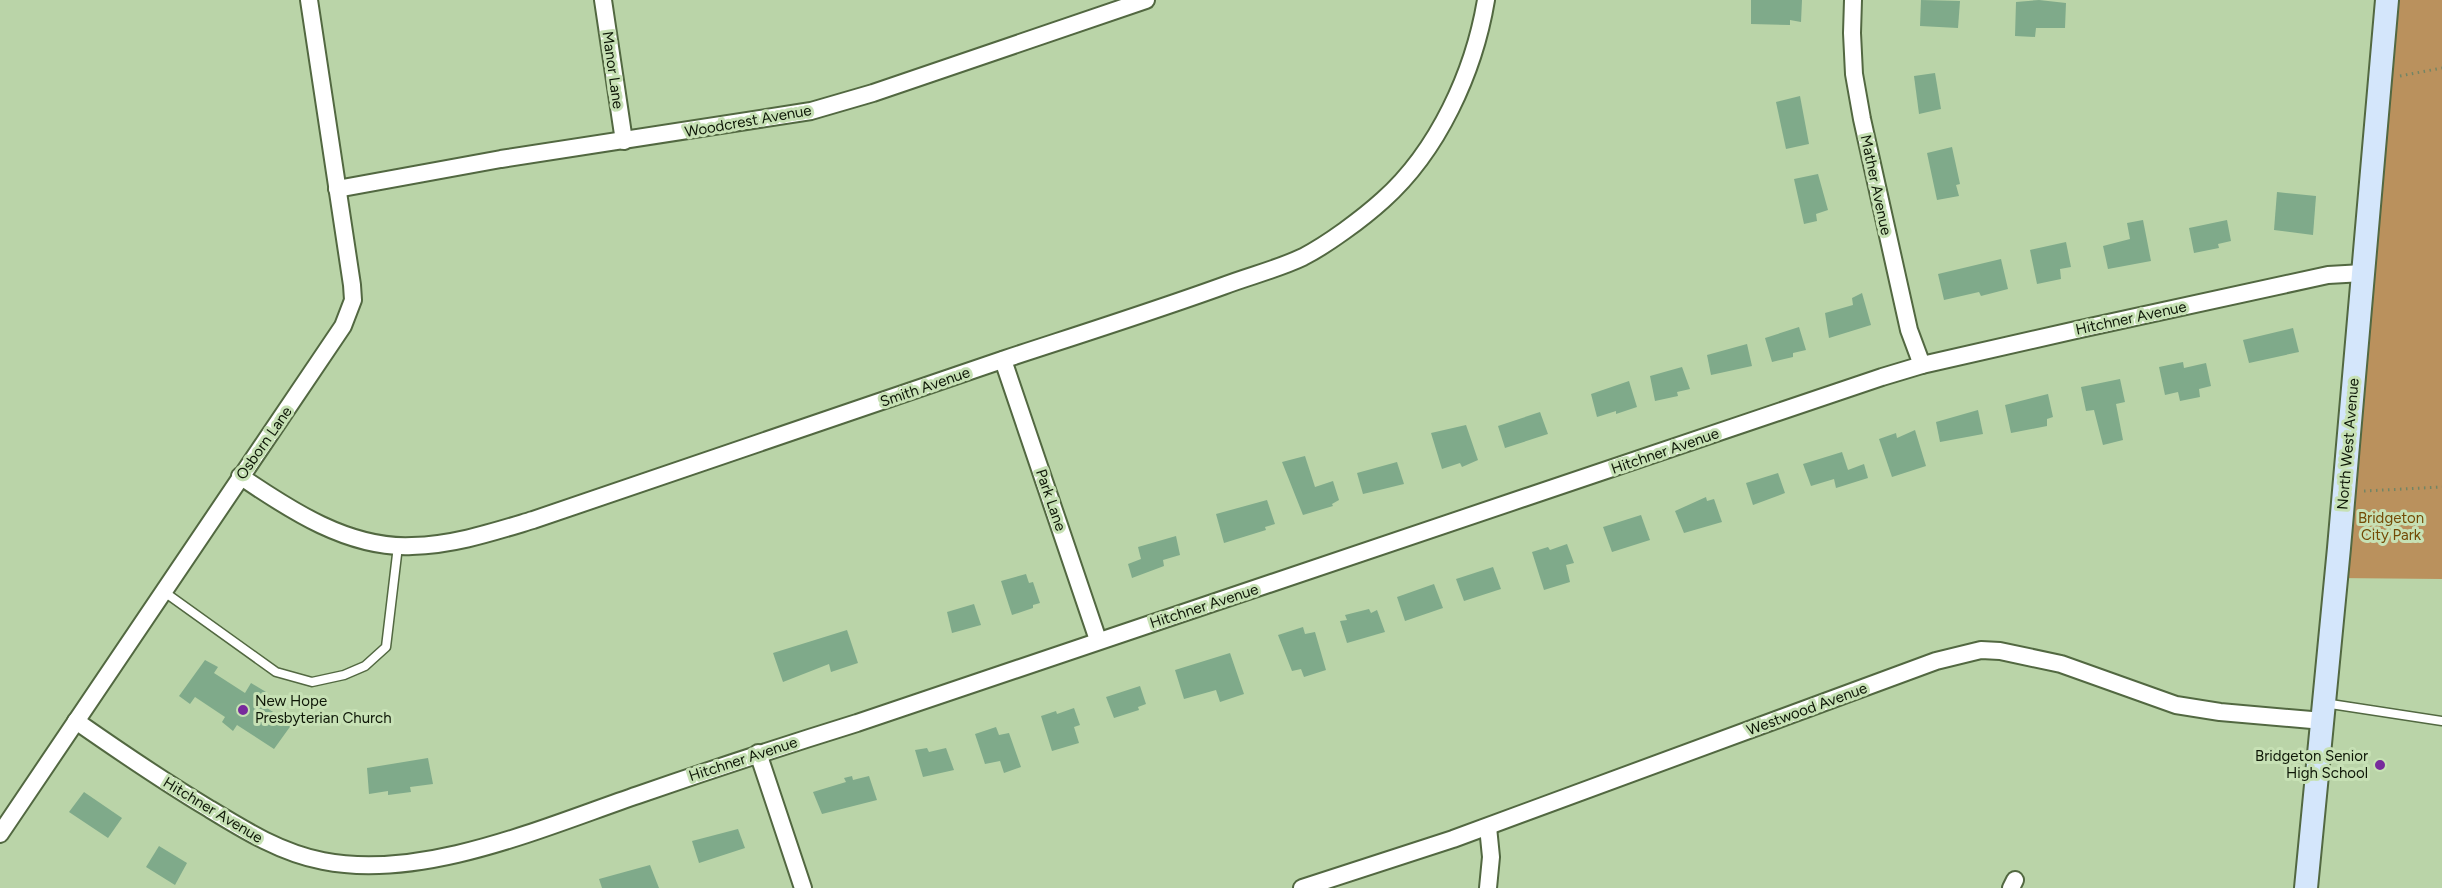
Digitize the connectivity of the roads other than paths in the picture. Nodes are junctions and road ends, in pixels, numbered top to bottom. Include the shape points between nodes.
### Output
1 (309, 0) edge
2 (603, 0) edge
3 (1146, 0) edge
4 (1486, 0) edge
5 (1853, 0) edge
6 (2387, 0) edge
7 (624, 141) junction
8 (337, 189) junction
9 (2363, 273) junction
10 (1004, 360) junction
11 (1922, 365) junction
12 (240, 477) junction
13 (398, 546) junction
14 (163, 591) junction
15 (1098, 640) junction
16 (2324, 712) junction
17 (76, 721) junction
18 (2442, 721) edge
19 (758, 753) junction
20 (1488, 826) junction
21 (0, 834) edge
22 (804, 888) edge
23 (1302, 888) edge
24 (1488, 888) edge
25 (2306, 888) edge

1 - 8 street, Osborn Lane
2 - 7 street, Manor Lane
3 - 7 street, Woodcrest Avenue via 811,111
4 - 10 street, Smith Avenue via 1478,39 1450,113 1409,172 1358,221 1304,256
5 - 11 street, Mather Avenue via 1854,74 1862,119 1909,330
6 - 9 main road, North West Avenue
7 - 8 street, Woodcrest Avenue
8 - 12 street, Osborn Lane via 352,285 349,313
9 - 11 street, Hitchner Avenue via 2317,278
9 - 16 main road, North West Avenue
10 - 13 street, Smith Avenue via 533,520 442,544
10 - 15 street, Park Lane
11 - 15 street, Hitchner Avenue
12 - 13 street, Smith Avenue via 312,521 350,536
12 - 14 street, Osborn Lane
13 - 14 lane via 386,646 365,666 312,682 276,672
14 - 17 street, Osborn Lane
15 - 19 street, Hitchner Avenue
16 - 18 lane
16 - 20 street, Westwood Avenue via 2220,712 2176,705 2061,664 1981,650 1936,661
16 - 25 main road, North West Avenue
17 - 19 street, Hitchner Avenue via 183,793 266,842 322,861 359,864 431,860 480,849
17 - 21 street, Osborn Lane
19 - 22 street
20 - 23 street, Westwood Avenue
20 - 24 street

